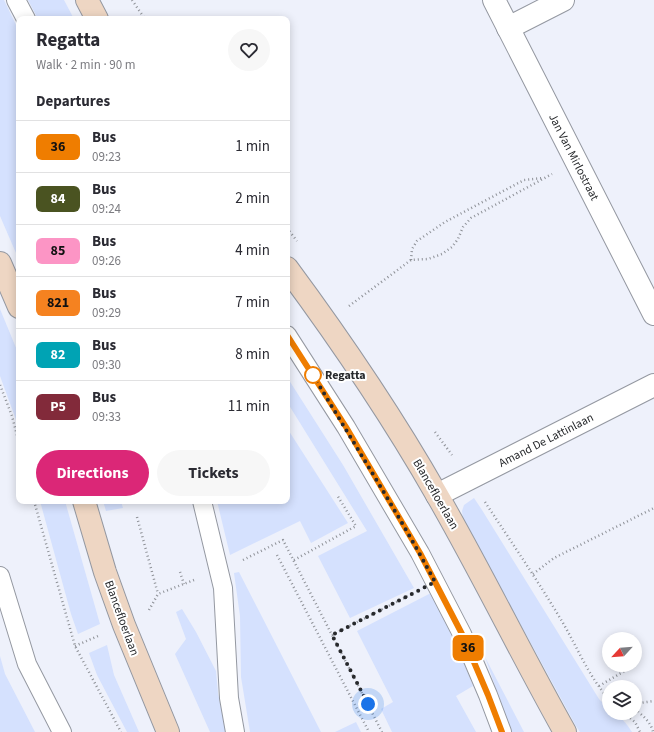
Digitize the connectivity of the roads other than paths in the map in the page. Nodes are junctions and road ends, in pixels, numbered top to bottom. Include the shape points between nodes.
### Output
1 (16, 0) edge
2 (87, 0) edge
3 (494, 0) edge
4 (563, 0) edge
5 (24, 16) edge
6 (95, 16) edge
7 (508, 28) junction
8 (0, 263) edge
9 (290, 272) edge
10 (16, 300) edge
11 (654, 314) edge
12 (290, 340) edge
13 (654, 385) edge
14 (437, 495) junction
15 (85, 504) edge
16 (203, 504) edge
17 (0, 576) edge
18 (562, 726) edge
19 (62, 732) edge
20 (168, 732) edge
21 (236, 732) edge
22 (502, 732) edge

1 - 5 lane
2 - 6 main road
3 - 7 street, Jan Van Mirlostraat
4 - 7 street
7 - 11 street, Jan Van Mirlostraat
8 - 10 main road
9 - 14 main road, Blancefloerlaan via 365,379
12 - 22 lane via 346,427 420,553 462,634
13 - 14 street, Amand De Lattinlaan
14 - 18 main road, Blancefloerlaan
15 - 20 main road, Blancefloerlaan via 124,625
16 - 21 lane via 224,603 229,698
17 - 19 lane via 27,664

